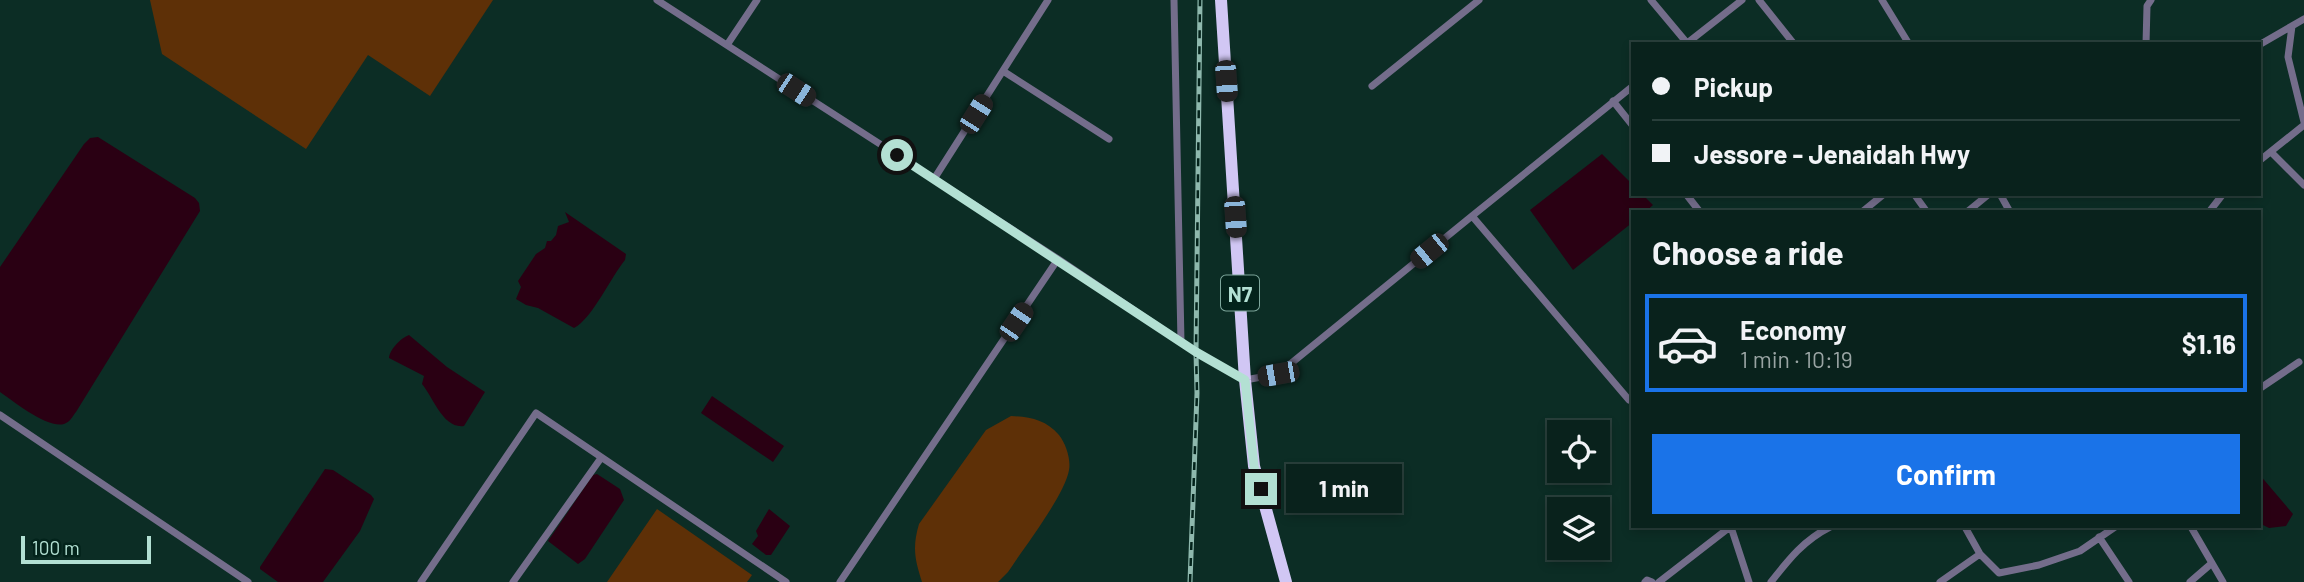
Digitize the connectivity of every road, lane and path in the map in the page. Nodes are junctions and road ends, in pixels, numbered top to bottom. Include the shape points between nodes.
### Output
1 (657, 0) edge
2 (757, 0) edge
3 (1048, 0) edge
4 (1174, 0) edge
5 (1221, 0) edge
6 (1479, 0) edge
7 (1651, 0) edge
8 (1742, 0) edge
9 (1759, 0) edge
10 (1882, 0) edge
11 (2151, 0) edge
12 (2304, 19) edge
13 (2292, 26) junction
14 (1686, 42) edge
15 (1688, 42) edge
16 (1792, 42) edge
17 (1908, 42) edge
18 (2146, 42) edge
19 (2261, 44) edge
20 (727, 45) junction
21 (1003, 71) junction
22 (1372, 86) dead end
23 (1631, 88) edge
24 (1613, 101) junction
25 (1631, 124) edge
26 (2304, 124) edge
27 (1109, 139) dead end
28 (2271, 152) junction
29 (2261, 160) edge
30 (934, 179) junction
31 (2304, 185) edge
32 (1688, 196) edge
33 (1882, 196) edge
34 (1987, 196) edge
35 (2221, 196) edge
36 (1698, 210) edge
37 (1864, 210) edge
38 (1969, 210) edge
39 (2211, 210) edge
40 (1472, 216) junction
41 (1058, 259) junction
42 (1181, 342) junction
43 (2299, 362) dead end
44 (1245, 380) junction
45 (2261, 387) edge
46 (1631, 399) edge
47 (0, 415) edge
48 (601, 458) junction
49 (1730, 528) edge
50 (1731, 528) edge
51 (1828, 528) edge
52 (1966, 528) edge
53 (2113, 528) edge
54 (2192, 528) edge
55 (2099, 537) junction
56 (1980, 554) junction
57 (2211, 563) junction
58 (248, 582) edge
59 (421, 582) edge
60 (513, 582) edge
61 (786, 582) edge
62 (840, 582) edge
63 (1286, 582) edge
64 (1645, 582) edge
65 (1652, 582) edge
66 (1659, 582) edge
67 (1749, 582) edge
68 (1771, 582) edge
69 (1940, 582) edge
70 (2129, 582) edge
71 (2190, 582) edge
72 (2222, 582) edge

1 - 20 street
2 - 20 street
3 - 21 street
4 - 42 street
5 - 44 highway, N7
6 - 22 street
7 - 14 street
8 - 15 street
9 - 16 street
10 - 17 street
11 - 18 street
12 - 13 street
13 - 19 street
13 - 26 street via 2288,57
20 - 30 street
21 - 27 street
21 - 30 street
23 - 24 street
24 - 25 street
24 - 40 street
26 - 28 street
28 - 29 street
28 - 31 street
30 - 41 street
32 - 36 street
33 - 37 street
34 - 38 street
35 - 39 street
40 - 44 street via 1278,374
40 - 46 street
41 - 42 street
41 - 62 street
42 - 44 street
43 - 45 street
44 - 63 highway, N7 via 1254,466
47 - 58 street
48 - 59 street via 536,413
48 - 60 street
48 - 61 street
49 - 66 street
50 - 67 street
51 - 68 street via 1792,554
52 - 56 street
53 - 55 street
54 - 57 street
55 - 56 street via 2080,551 2011,572 1998,573
55 - 70 street
56 - 69 street
57 - 71 street
57 - 72 street
64 - 65 street

